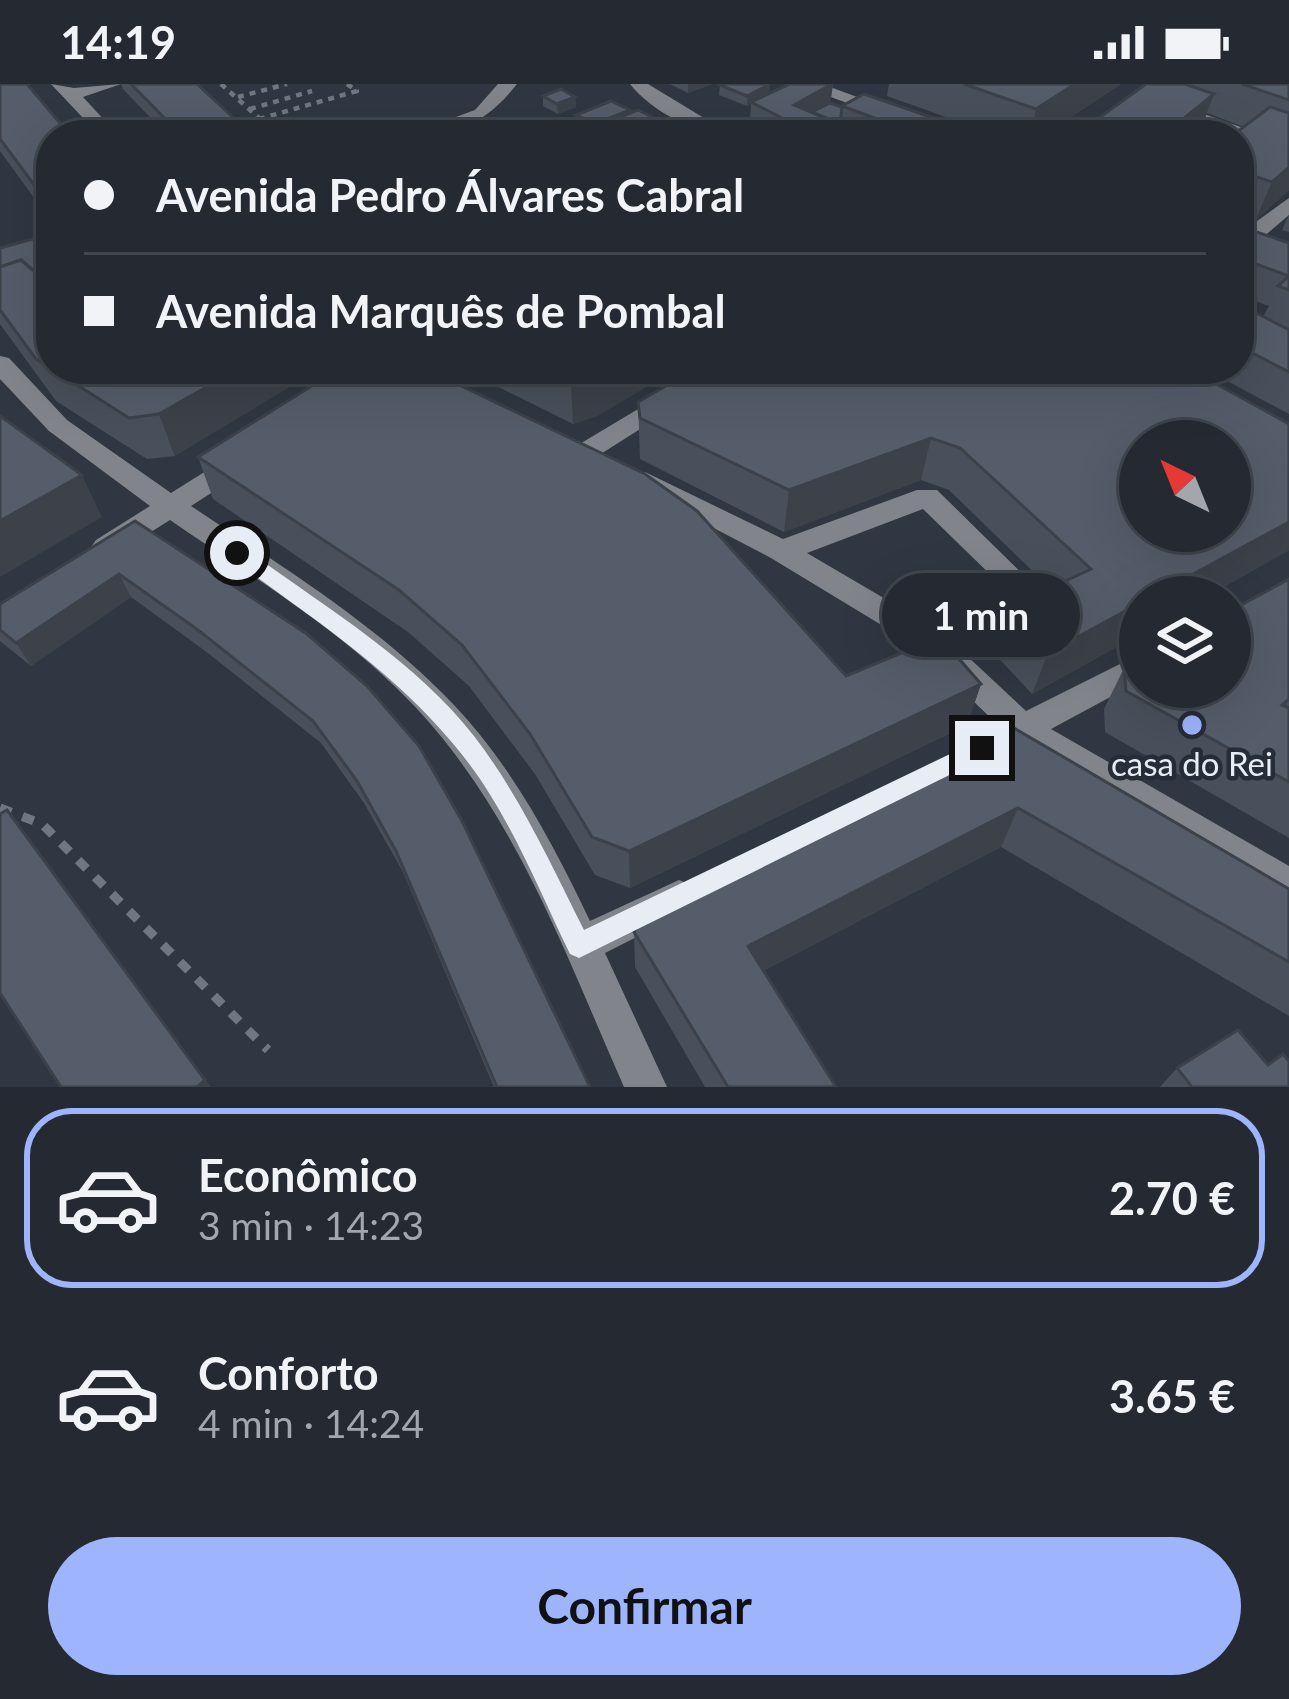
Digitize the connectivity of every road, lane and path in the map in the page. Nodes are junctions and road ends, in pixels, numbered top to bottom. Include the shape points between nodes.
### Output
1 (112, 84) edge
2 (221, 84) edge
3 (286, 84) edge
4 (302, 84) edge
5 (347, 84) edge
6 (508, 84) edge
7 (639, 84) edge
8 (805, 84) edge
9 (872, 84) edge
10 (65, 89) edge
11 (312, 92) junction
12 (236, 98) junction
13 (845, 98) junction
14 (322, 101) junction
15 (249, 109) junction
16 (482, 114) junction
17 (260, 118) joint
18 (1197, 118) edge
19 (95, 120) edge
20 (463, 120) edge
21 (493, 120) edge
22 (695, 120) edge
23 (908, 120) edge
24 (1203, 120) edge
25 (1254, 138) edge
26 (1289, 151) edge
27 (1289, 204) edge
28 (1254, 238) edge
29 (0, 362) edge
30 (695, 384) edge
31 (270, 443) edge
32 (170, 506) junction
33 (781, 551) junction
34 (76, 566) edge
35 (927, 638) junction
36 (1119, 677) edge
37 (1023, 729) junction
38 (980, 749) edge
39 (0, 808) edge
40 (706, 884) edge
41 (1289, 886) edge
42 (579, 946) junction
43 (268, 1050) dead end
44 (646, 1087) edge

1 - 10 street
2 - 12 path
3 - 12 path
4 - 11 path
5 - 14 path via 357,91
6 - 16 street
7 - 22 street
8 - 13 street
9 - 13 street
10 - 19 street
11 - 14 path
11 - 15 path
12 - 15 path
13 - 23 street
14 - 17 path
15 - 17 path
16 - 20 street
16 - 21 street
18 - 24 street
25 - 26 street
27 - 28 street
29 - 32 street via 61,430
30 - 33 street via 577,446
31 - 32 street
32 - 34 street
32 - 42 street via 404,676 450,725 516,818
33 - 35 street
33 - 35 street via 927,497 1023,590
35 - 37 street
36 - 37 street
37 - 38 street
37 - 41 street
39 - 43 path via 43,824
40 - 42 street
42 - 44 street

